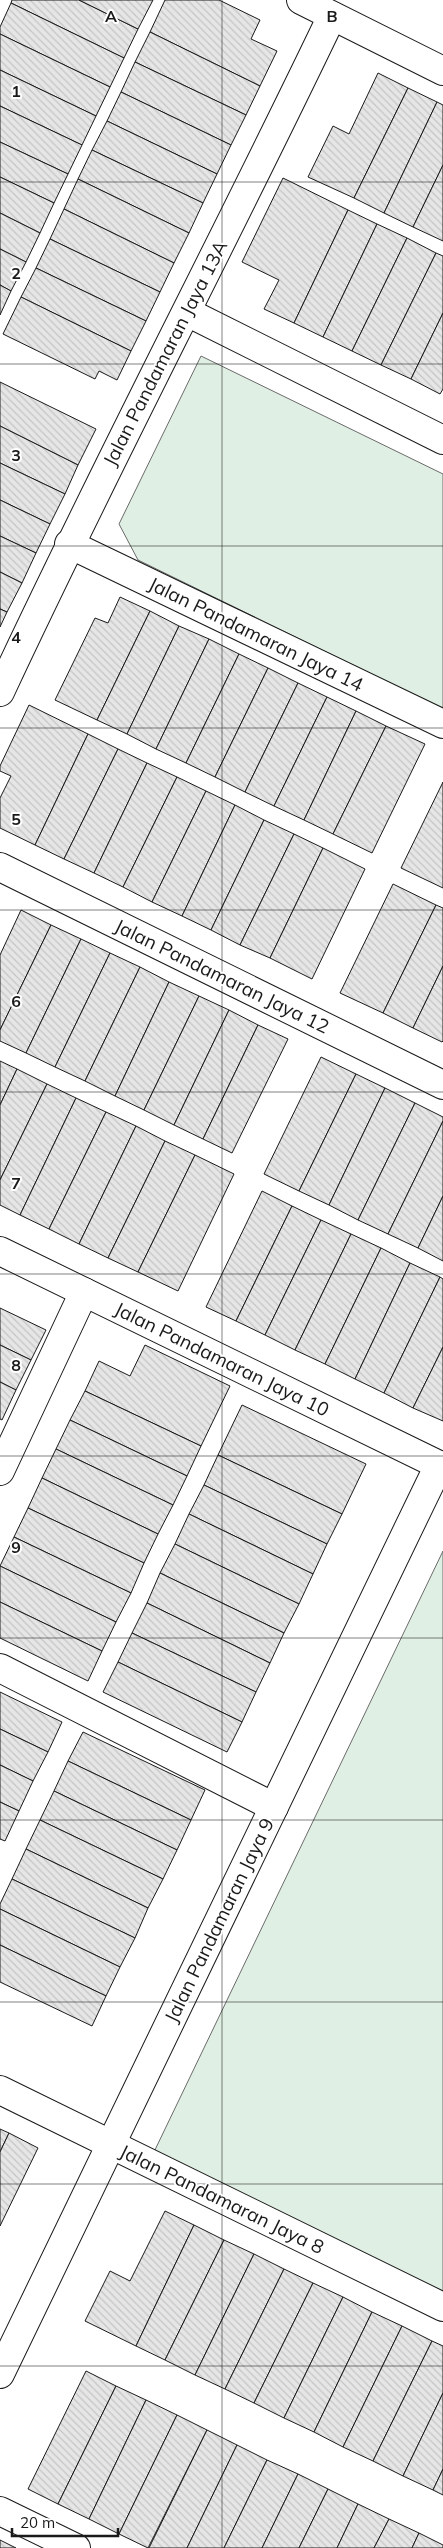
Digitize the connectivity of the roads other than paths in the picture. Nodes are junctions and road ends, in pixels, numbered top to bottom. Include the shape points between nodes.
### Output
1 (302, 0) edge
2 (332, 16) junction
3 (443, 71) edge
4 (187, 312) junction
5 (443, 440) edge
6 (69, 544) junction
7 (0, 692) edge
8 (443, 724) edge
9 (0, 867) edge
10 (443, 1085) edge
11 (0, 1250) edge
12 (84, 1292) junction
13 (441, 1466) edge
14 (0, 1470) edge
15 (0, 1668) edge
16 (274, 1807) junction
17 (0, 2090) edge
18 (111, 2144) junction
19 (443, 2307) edge
20 (0, 2374) edge
21 (0, 2511) edge
22 (76, 2548) edge

1 - 2 street
2 - 3 street
2 - 4 street, Jalan Pandamaran Jaya 13A
4 - 5 street
4 - 6 street, Jalan Pandamaran Jaya 13A
6 - 7 street, Jalan Pandamaran Jaya 13A
6 - 8 street, Jalan Pandamaran Jaya 14
9 - 10 street, Jalan Pandamaran Jaya 12
11 - 12 street, Jalan Pandamaran Jaya 10
12 - 13 street, Jalan Pandamaran Jaya 10
12 - 14 street
13 - 16 street, Jalan Pandamaran Jaya 9
15 - 16 street
16 - 18 street, Jalan Pandamaran Jaya 9
17 - 18 street, Jalan Pandamaran Jaya 8
18 - 19 street, Jalan Pandamaran Jaya 8
18 - 20 street, Jalan Pandamaran Jaya 9
21 - 22 street

